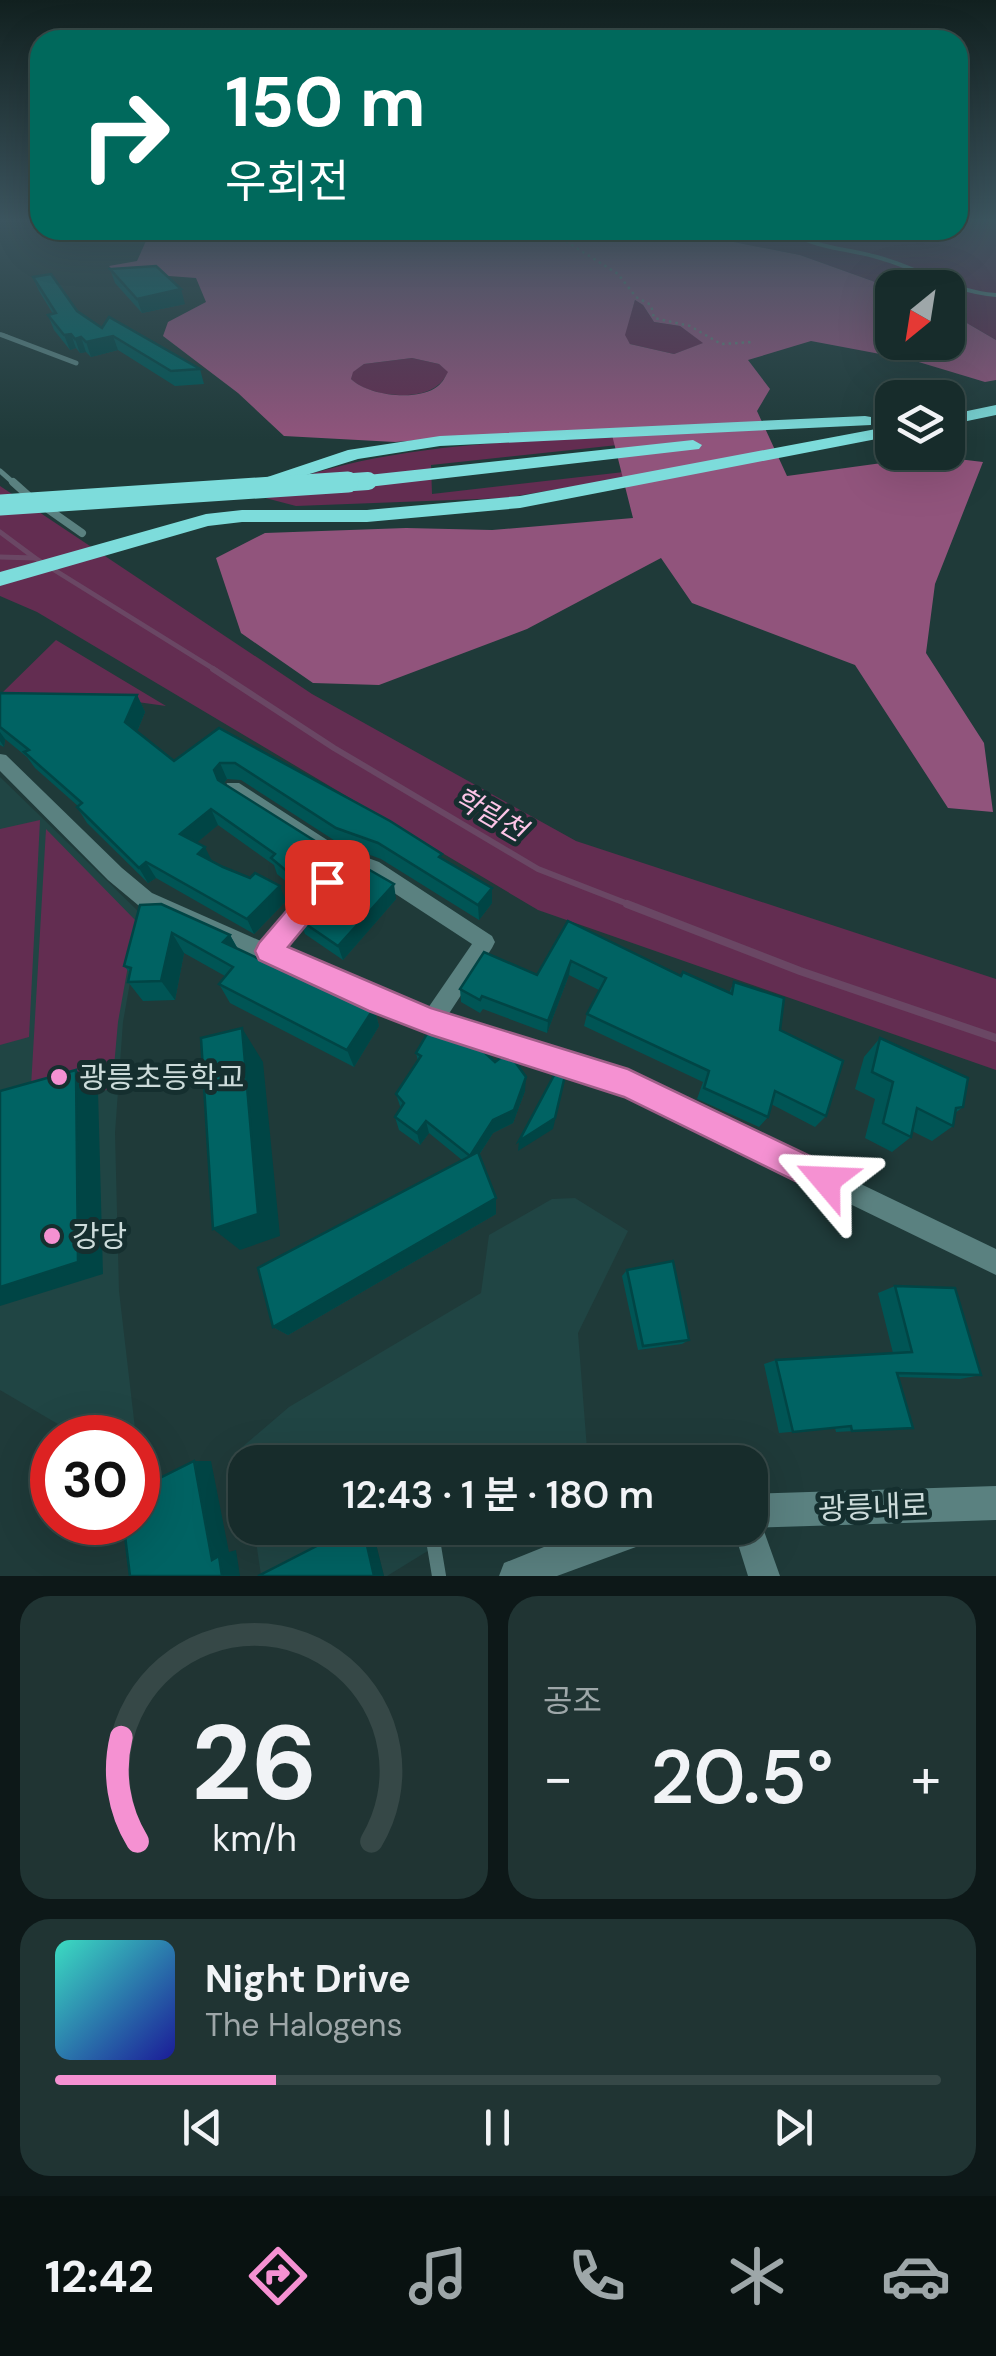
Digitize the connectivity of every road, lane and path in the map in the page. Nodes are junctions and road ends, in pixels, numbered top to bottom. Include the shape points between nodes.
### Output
1 (633, 293) edge
2 (0, 334) edge
3 (754, 342) dead end
4 (76, 362) dead end
5 (996, 397) edge
6 (965, 403) edge
7 (996, 410) edge
8 (965, 416) edge
9 (865, 421) junction
10 (875, 423) edge
11 (875, 428) edge
12 (875, 429) edge
13 (0, 471) edge
14 (368, 486) junction
15 (0, 505) edge
16 (0, 517) edge
17 (82, 532) dead end
18 (65, 558) junction
19 (0, 579) edge
20 (0, 760) edge
21 (233, 788) edge
22 (347, 858) junction
23 (268, 951) junction
24 (431, 1022) junction
25 (996, 1262) edge
26 (996, 1502) edge
27 (768, 1511) edge
28 (434, 1545) edge
29 (590, 1545) edge
30 (754, 1545) edge
31 (440, 1576) edge
32 (517, 1576) edge
33 (764, 1576) edge

1 - 3 path via 651,305 654,318 693,327 708,341
2 - 4 lane
5 - 6 highway
7 - 8 highway
9 - 10 highway
9 - 14 highway
9 - 18 highway via 440,440 355,454 197,504
11 - 14 highway
12 - 18 highway via 520,502 367,516 206,520
13 - 17 lane
14 - 15 highway, bridge
14 - 16 highway
18 - 19 highway
20 - 23 street via 145,898
21 - 22 street
22 - 23 street
22 - 24 street via 485,942
23 - 24 street
24 - 25 street via 628,1084
26 - 27 street, 광릉내로
28 - 31 lane
29 - 32 street
30 - 33 street

